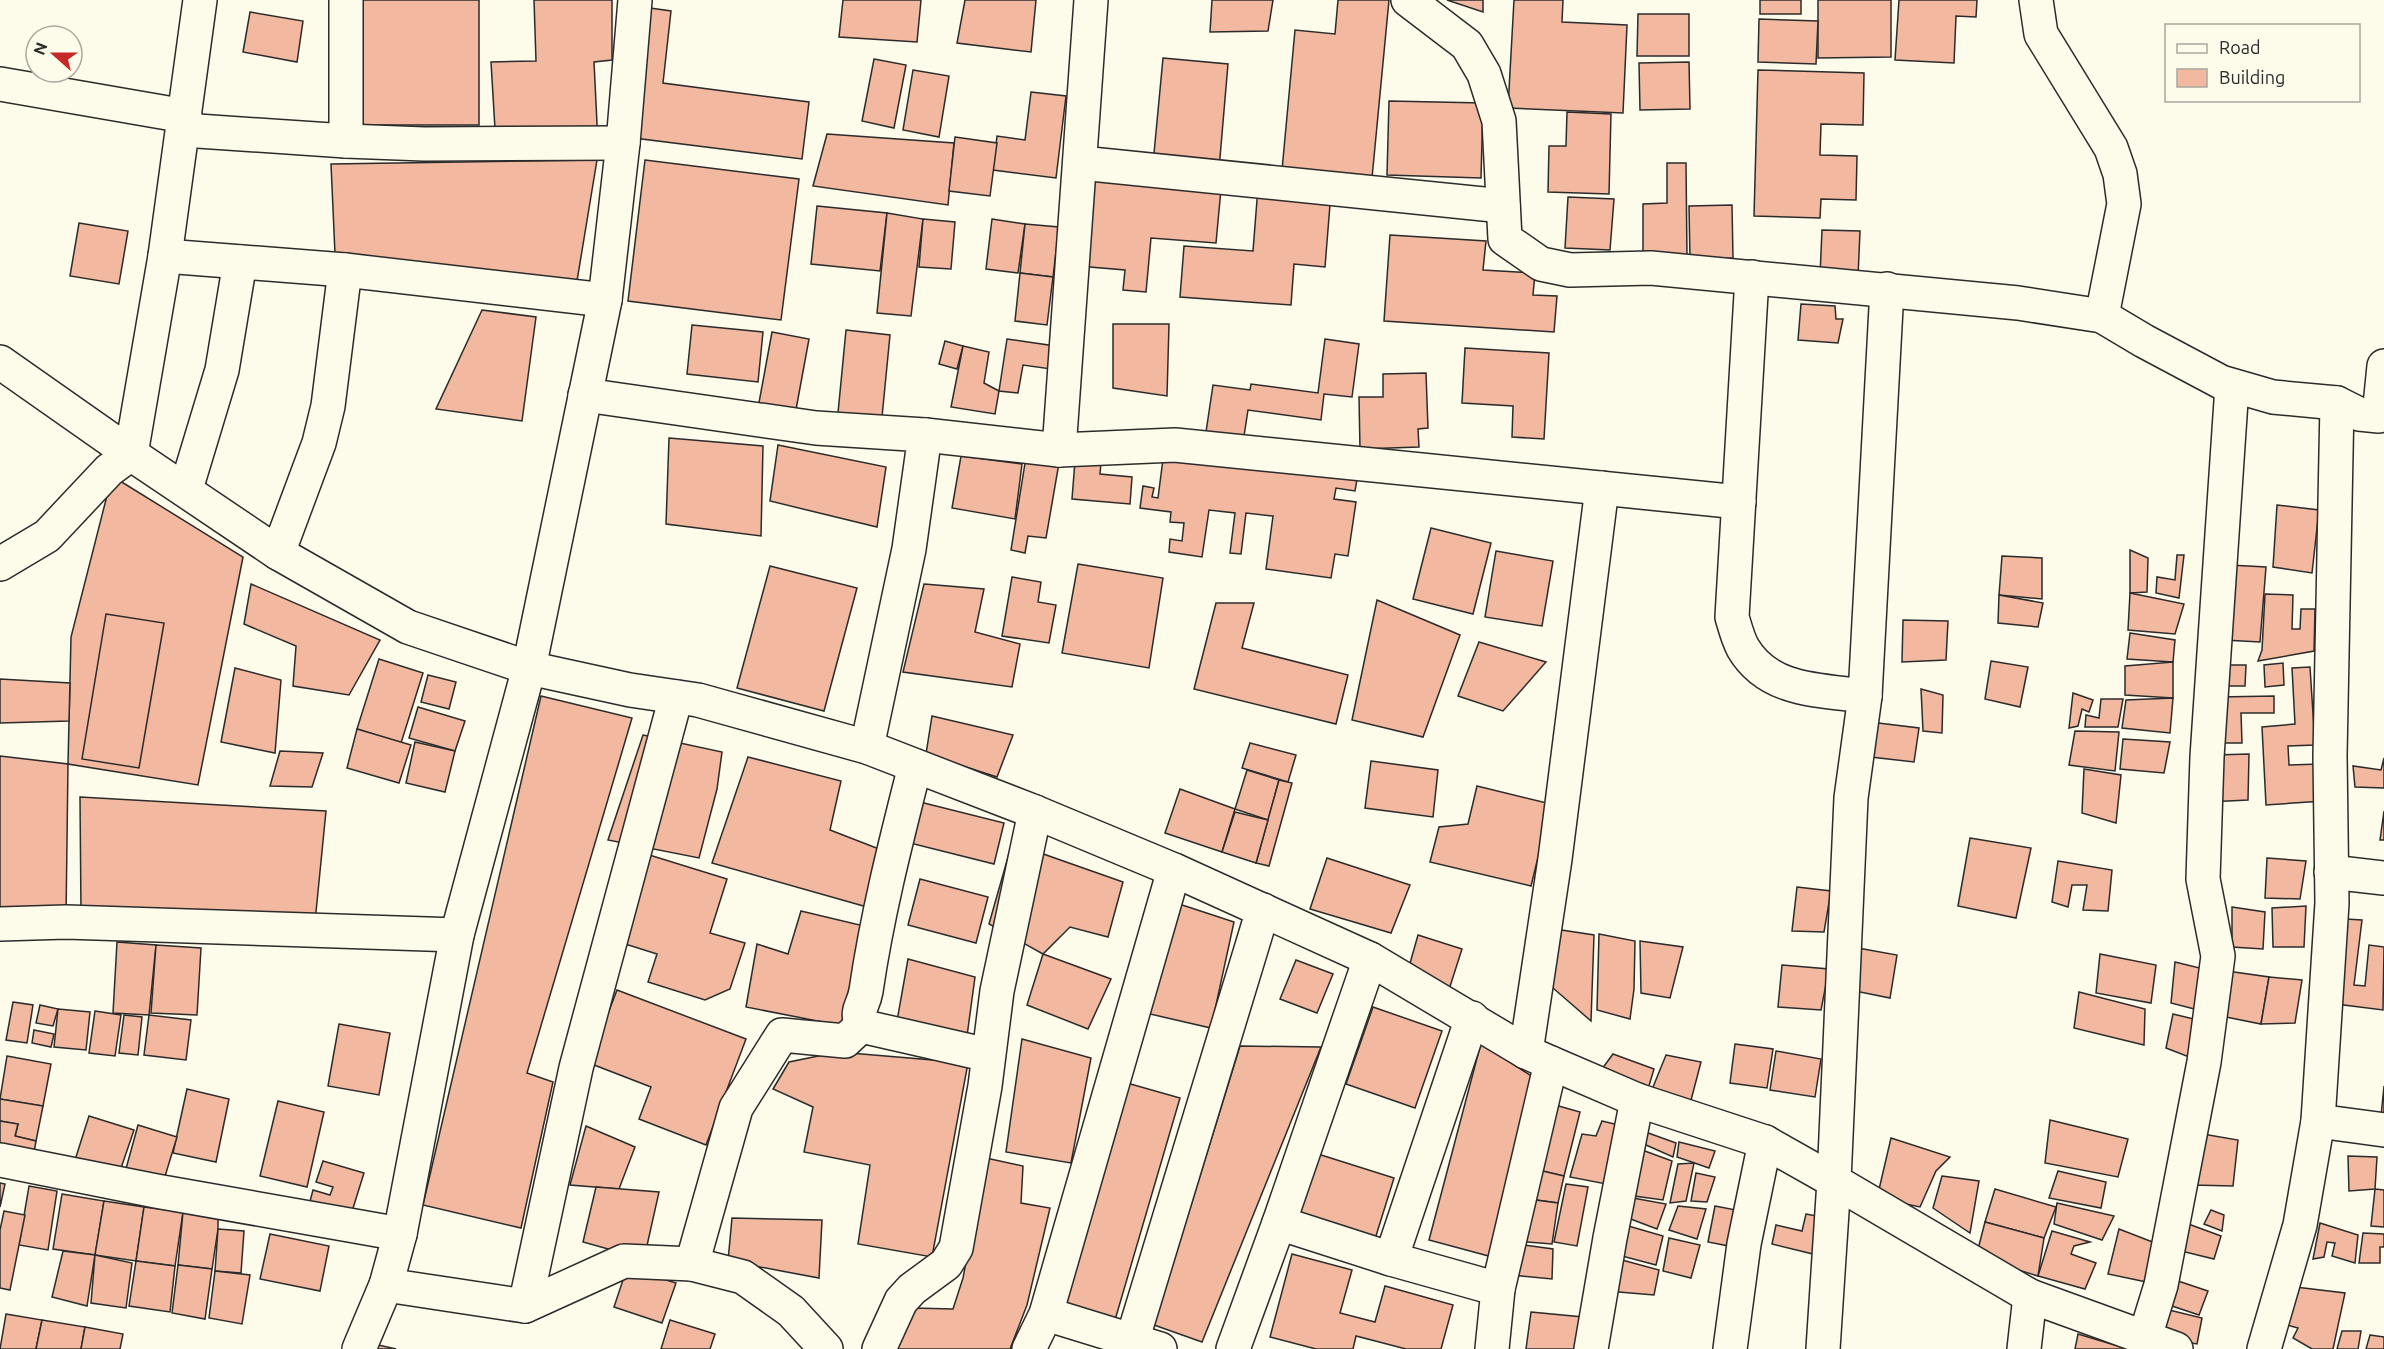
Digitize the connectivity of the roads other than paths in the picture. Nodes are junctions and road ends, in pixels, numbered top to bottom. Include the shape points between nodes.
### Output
1 (200, 0) edge
2 (346, 0) edge
3 (635, 0) edge
4 (1091, 0) edge
5 (1407, 0) edge
6 (2036, 0) edge
7 (0, 84) edge
8 (184, 123) junction
9 (346, 141) junction
10 (623, 143) junction
11 (1081, 163) junction
12 (1503, 206) junction
13 (165, 256) junction
14 (240, 262) junction
15 (345, 270) junction
16 (1752, 277) junction
17 (1887, 289) junction
18 (605, 300) junction
19 (2102, 316) junction
20 (0, 362) edge
21 (2384, 366) edge
22 (2232, 386) junction
23 (585, 395) junction
24 (2337, 403) junction
25 (2381, 417) edge
26 (925, 435) junction
27 (1059, 450) junction
28 (131, 454) junction
29 (1602, 488) junction
30 (186, 489) junction
31 (1739, 502) junction
32 (278, 553) junction
33 (0, 564) edge
34 (529, 668) junction
35 (1865, 696) junction
36 (676, 697) junction
37 (867, 747) junction
38 (915, 766) junction
39 (1035, 812) junction
40 (1174, 870) junction
41 (2331, 872) junction
42 (2384, 878) edge
43 (1263, 910) junction
44 (0, 924) edge
45 (457, 935) junction
46 (1370, 959) junction
47 (1472, 1018) junction
48 (861, 1026) junction
49 (988, 1055) junction
50 (1539, 1058) junction
51 (1637, 1100) junction
52 (2318, 1121) junction
53 (2384, 1130) edge
54 (1765, 1142) junction
55 (0, 1160) edge
56 (1834, 1180) junction
57 (1279, 1223) junction
58 (400, 1234) junction
59 (1391, 1259) junction
60 (692, 1264) junction
61 (386, 1285) junction
62 (1498, 1289) junction
63 (2030, 1296) junction
64 (525, 1306) junction
65 (1046, 1314) junction
66 (2145, 1337) junction
67 (1148, 1347) edge
68 (359, 1349) edge
69 (826, 1349) edge
70 (879, 1349) edge
71 (1029, 1349) edge
72 (1233, 1349) edge
73 (1492, 1349) edge
74 (1592, 1349) edge
75 (1730, 1349) edge
76 (1823, 1349) edge
77 (2024, 1349) edge
78 (2176, 1349) edge
79 (2264, 1349) edge

1 - 8 street
2 - 9 street
3 - 10 street
4 - 11 street
5 - 12 street via 1467,45 1484,74 1499,121
6 - 19 street via 2041,34 2111,148 2120,174 2124,204
7 - 8 street
8 - 9 street
8 - 13 street
9 - 10 street
10 - 18 street
11 - 12 street
11 - 27 street
12 - 16 street via 1504,239 1541,264 1570,270 1652,268
13 - 14 street
13 - 28 street
14 - 15 street
14 - 30 street via 222,370
15 - 18 street
15 - 32 street via 320,443
16 - 17 street
16 - 31 street
17 - 19 street
17 - 35 street
18 - 23 street
19 - 22 street
20 - 28 street
21 - 25 street
22 - 24 street via 2273,397
22 - 66 street via 2207,757 2203,879 2218,956 2204,1062 2161,1285
23 - 26 street via 816,428
23 - 34 street
24 - 25 street via 2359,414
24 - 41 street
26 - 27 street
26 - 37 street via 909,549
27 - 29 street via 1175,445
28 - 30 street
28 - 33 street via 109,471 47,536
29 - 31 street
29 - 50 street via 1555,859
30 - 32 street
31 - 35 street via 1732,617 1742,646 1759,670 1795,687
32 - 34 street via 408,627
34 - 36 street
34 - 45 street
35 - 56 street via 1851,798
36 - 37 street
36 - 64 street via 576,1068
37 - 38 street
38 - 39 street
38 - 48 street via 889,868 865,997 857,1014
39 - 40 street
39 - 49 street via 997,991
40 - 43 street
40 - 65 street
41 - 42 street
41 - 52 street
43 - 46 street
43 - 67 street
44 - 45 street via 66,922
45 - 58 street
46 - 47 street
46 - 57 street
47 - 50 street
47 - 59 street
48 - 49 street
48 - 60 street via 845,1041 782,1035 735,1108
49 - 70 street via 956,1248 946,1263 901,1301
50 - 51 street
50 - 62 street
51 - 54 street
51 - 74 street
52 - 53 street
52 - 79 street via 2300,1225
54 - 56 street
54 - 75 street via 1744,1244
55 - 58 street
56 - 63 street
56 - 76 street
57 - 59 street
57 - 72 street
58 - 61 street
59 - 62 street
60 - 64 street via 624,1261
60 - 69 street via 743,1277 791,1311
61 - 64 street
61 - 68 street
62 - 73 street
63 - 66 street
63 - 77 street
65 - 67 street
65 - 71 street
66 - 78 street

